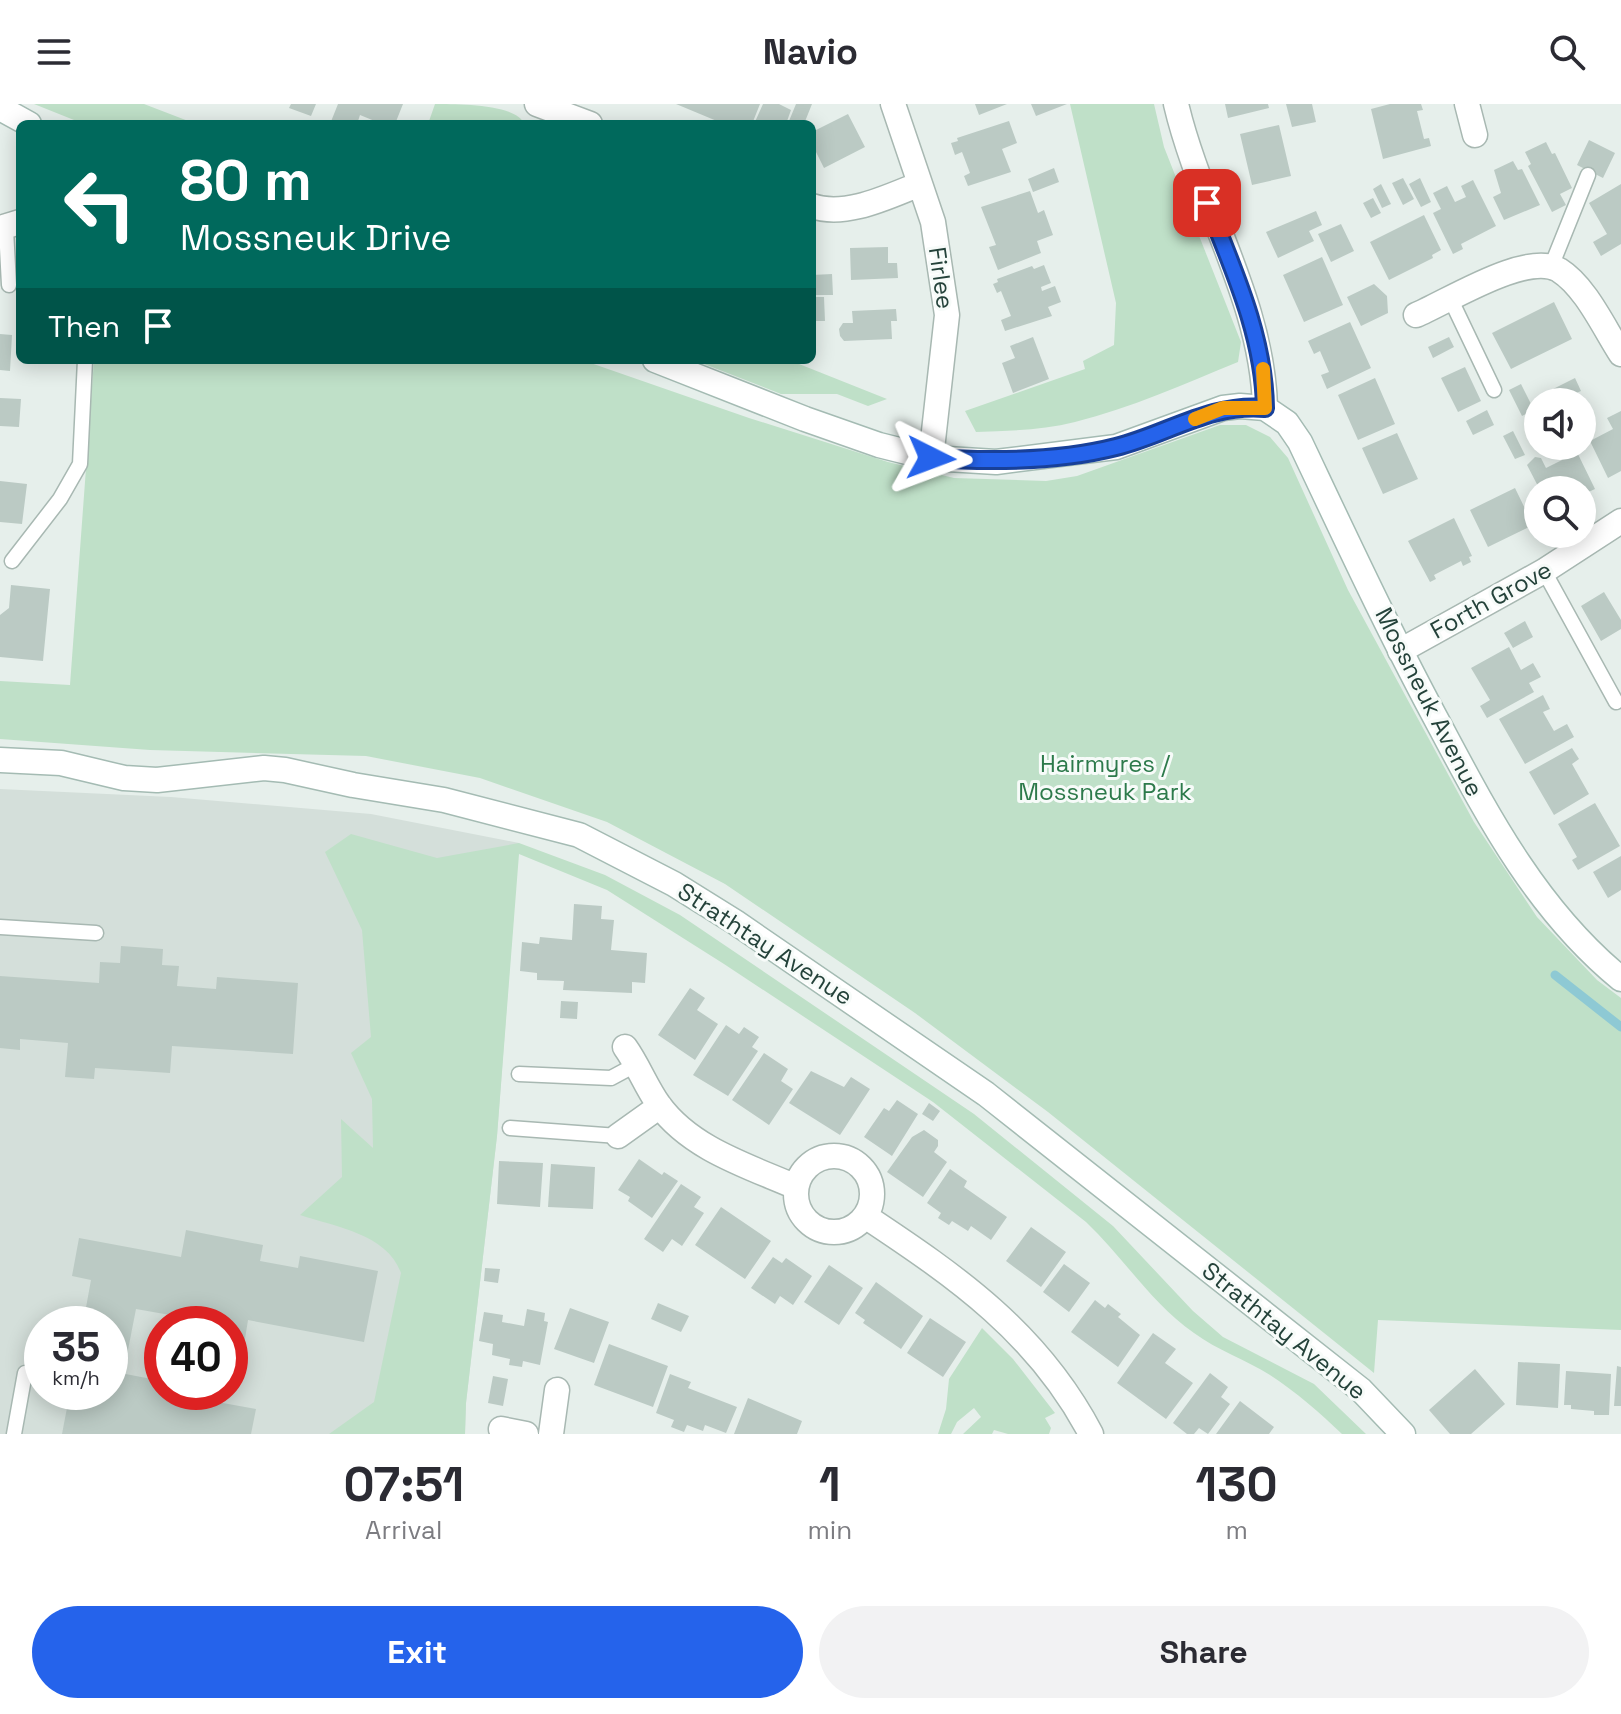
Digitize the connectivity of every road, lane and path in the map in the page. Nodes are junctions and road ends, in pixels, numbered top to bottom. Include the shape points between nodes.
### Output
1 (893, 104) edge
2 (1176, 104) edge
3 (1467, 104) edge
4 (0, 108) edge
5 (542, 112) edge
6 (22, 120) edge
7 (574, 120) edge
8 (1475, 135) dead end
9 (1588, 175) dead end
10 (920, 184) junction
11 (816, 208) edge
12 (9, 226) edge
13 (1551, 267) junction
14 (9, 285) dead end
15 (1451, 300) junction
16 (1416, 315) dead end
17 (1621, 354) edge
18 (85, 364) edge
19 (665, 364) edge
20 (1494, 390) dead end
21 (1265, 408) junction
22 (931, 458) junction
23 (1621, 521) edge
24 (12, 561) dead end
25 (1544, 571) junction
26 (1400, 651) junction
27 (1616, 702) dead end
28 (0, 760) edge
29 (0, 927) edge
30 (96, 933) dead end
31 (1621, 979) edge
32 (631, 1056) joint
33 (519, 1074) dead end
34 (660, 1106) junction
35 (510, 1128) dead end
36 (618, 1136) joint
37 (796, 1187) junction
38 (865, 1216) junction
39 (24, 1379) edge
40 (557, 1390) dead end
41 (501, 1429) dead end
42 (14, 1434) edge
43 (526, 1434) edge
44 (551, 1434) edge
45 (1091, 1434) edge
46 (1403, 1434) edge

1 - 10 street, Firlee
2 - 21 street via 1186,147 1254,331 1264,372
3 - 8 street
4 - 6 street
5 - 7 street
9 - 13 lane
10 - 11 street via 865,205
10 - 22 street, Firlee via 933,222 947,315
12 - 14 lane
13 - 15 street via 1512,269
13 - 17 street via 1579,290
15 - 16 street
15 - 20 lane
18 - 24 lane via 80,464
19 - 22 street via 805,419
21 - 22 street via 1223,408 1116,447 996,462
21 - 26 street, Mossneuk Avenue via 1287,423 1300,442
23 - 25 street, Forth Grove
25 - 26 street, Forth Grove
25 - 27 lane
26 - 31 street, Mossneuk Avenue via 1496,833 1585,946
28 - 46 street, Strathtay Avenue via 61,763 157,780 285,770 444,800 579,835 735,922 986,1094 1361,1390
29 - 30 lane
32 - 33 lane via 611,1078
32 - 34 street
34 - 36 street
34 - 37 street via 686,1133 721,1155
35 - 36 lane
37 - 38 street via 800,1212 819,1229 845,1231
37 - 38 street via 800,1175 818,1158 843,1156 864,1169 870,1180
38 - 45 street via 982,1298 1024,1339 1076,1405
39 - 42 lane
40 - 44 street
41 - 43 street

